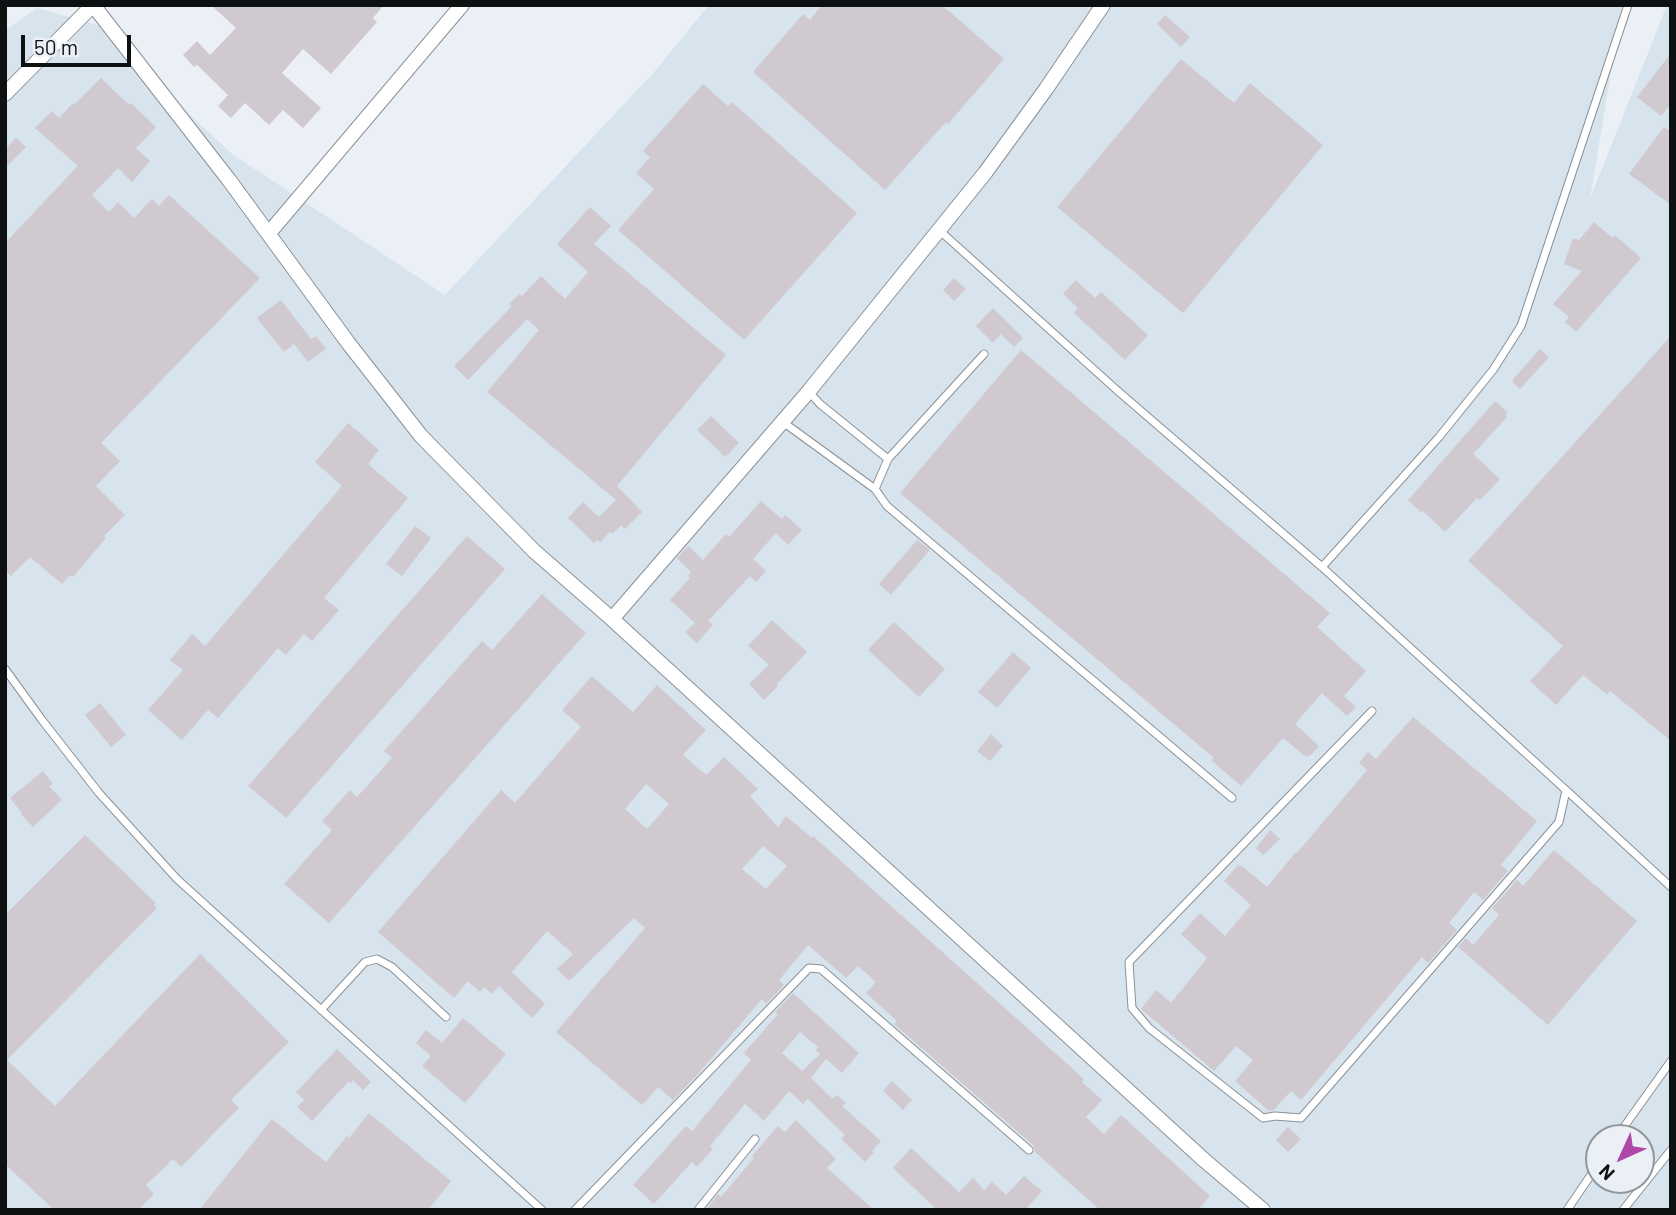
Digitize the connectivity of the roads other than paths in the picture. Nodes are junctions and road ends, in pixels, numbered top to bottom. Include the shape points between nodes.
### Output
1 (93, 5) edge
2 (462, 5) edge
3 (1102, 5) edge
4 (1628, 5) edge
5 (5, 94) edge
6 (939, 230) junction
7 (269, 233) junction
8 (984, 354) dead end
9 (808, 391) junction
10 (782, 422) junction
11 (888, 459) junction
12 (876, 489) junction
13 (1322, 567) junction
14 (612, 619) junction
15 (5, 669) edge
16 (1372, 711) dead end
17 (1566, 790) junction
18 (1233, 798) dead end
19 (1671, 885) edge
20 (321, 1010) junction
21 (446, 1017) dead end
22 (1671, 1061) edge
23 (1626, 1124) edge
24 (755, 1139) dead end
25 (1029, 1150) dead end
26 (1671, 1150) edge
27 (1585, 1184) edge
28 (542, 1210) edge
29 (575, 1210) edge
30 (698, 1210) edge
31 (1263, 1210) edge
32 (1567, 1210) edge
33 (1623, 1210) edge

1 - 5 street
1 - 7 street
2 - 7 street
3 - 6 street via 1008,142
4 - 13 lane via 1521,326 1439,438
6 - 9 street
6 - 13 lane
7 - 14 street via 421,436 534,551
8 - 11 lane
9 - 10 street
9 - 11 lane
10 - 12 lane
10 - 14 street
11 - 12 lane
12 - 18 lane via 887,506
13 - 17 lane
14 - 31 street
15 - 20 lane via 99,793 177,879
16 - 17 lane via 1129,962 1132,1008 1140,1018 1263,1118 1301,1118 1559,822
17 - 19 lane
20 - 21 lane via 365,962 377,959 392,967
20 - 28 lane
22 - 23 lane
24 - 30 lane
25 - 29 lane via 821,969 809,968
26 - 33 lane
27 - 32 lane

